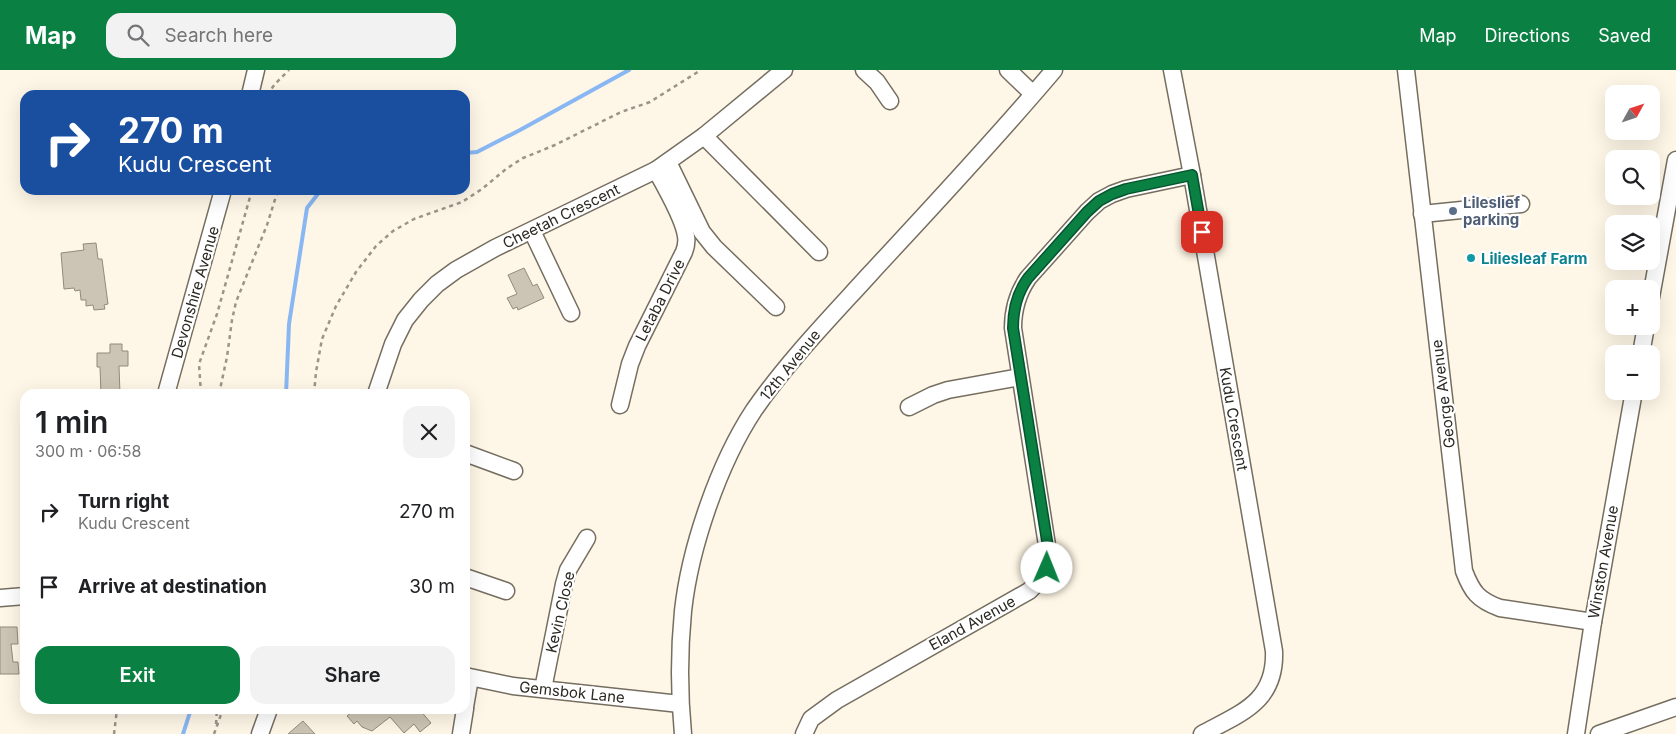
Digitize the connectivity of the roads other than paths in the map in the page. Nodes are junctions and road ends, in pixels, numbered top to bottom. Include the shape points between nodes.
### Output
1 (256, 70) edge
2 (784, 70) edge
3 (864, 70) edge
4 (1008, 70) edge
5 (1054, 70) edge
6 (1172, 70) edge
7 (1406, 70) edge
8 (251, 90) edge
9 (1033, 94) junction
10 (890, 101) dead end
11 (704, 136) junction
12 (1676, 160) edge
13 (662, 166) junction
14 (1192, 175) junction
15 (222, 195) edge
16 (1521, 204) dead end
17 (1422, 214) junction
18 (532, 230) junction
19 (819, 252) dead end
20 (1654, 280) edge
21 (776, 307) dead end
22 (571, 313) dead end
23 (1020, 377) junction
24 (167, 389) edge
25 (378, 389) edge
26 (1632, 400) edge
27 (620, 405) dead end
28 (909, 407) dead end
29 (470, 455) edge
30 (514, 471) dead end
31 (587, 538) dead end
32 (470, 579) edge
33 (506, 591) dead end
34 (20, 596) edge
35 (0, 598) edge
36 (1593, 622) junction
37 (470, 677) edge
38 (543, 689) junction
39 (680, 704) junction
40 (1676, 707) edge
41 (267, 714) edge
42 (464, 714) edge
43 (260, 734) edge
44 (461, 734) edge
45 (683, 734) edge
46 (804, 734) edge
47 (1202, 734) edge
48 (1576, 734) edge
49 (1599, 734) edge

1 - 8 street
2 - 11 street, Cheetah Crescent
3 - 10 street
4 - 9 street
5 - 9 street, 12th Avenue
6 - 14 street, Kudu Crescent
7 - 17 street, George Avenue
9 - 39 street, 12th Avenue via 824,324 754,411 729,455 708,505 691,566 683,609
11 - 13 street, Cheetah Crescent
11 - 19 street
12 - 20 street
13 - 18 street, Cheetah Crescent
13 - 21 street via 714,247
13 - 27 street, Letaba Drive via 687,243 637,346
14 - 23 street, Eland Avenue via 1126,189 1099,201 1028,278 1020,288 1013,314
14 - 47 street, Kudu Crescent via 1275,665 1263,694 1252,705
15 - 24 street, Devonshire Avenue
16 - 17 street
17 - 36 street, George Avenue via 1464,571 1470,586 1477,596 1500,608
18 - 22 street
18 - 25 street, Cheetah Crescent via 436,284 405,320
23 - 28 street via 948,390
23 - 46 street, Eland Avenue via 1049,558 1044,576 1029,591 823,708 811,718
26 - 36 street, Winston Avenue
29 - 30 street
31 - 38 street, Kevin Close via 568,570
32 - 33 street
34 - 35 street
36 - 48 street, Winston Avenue
37 - 38 street, Gemsbok Lane
38 - 39 street, Gemsbok Lane
39 - 45 street, 12th Avenue
40 - 49 street
41 - 43 street
42 - 44 street

